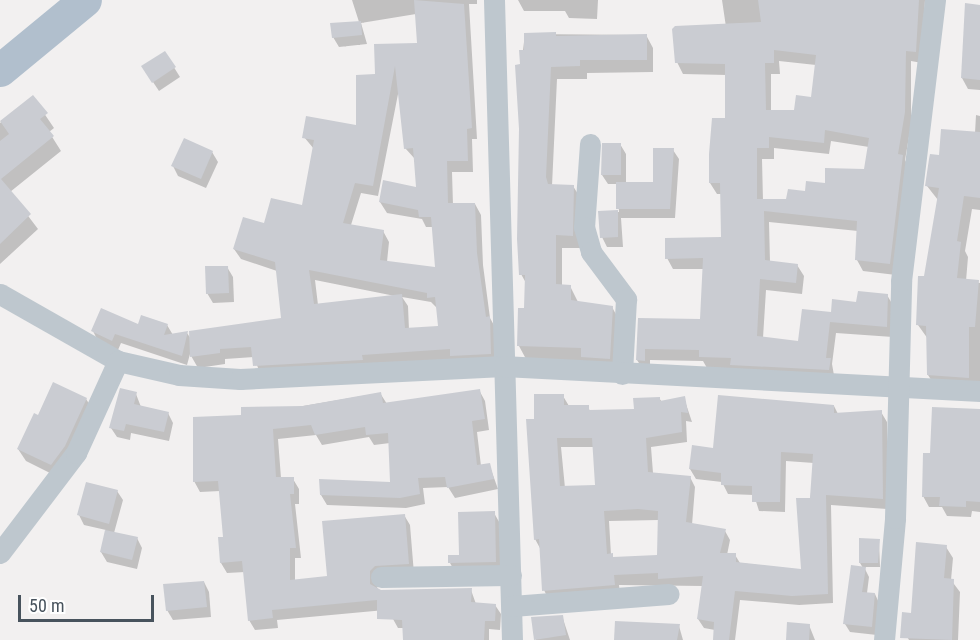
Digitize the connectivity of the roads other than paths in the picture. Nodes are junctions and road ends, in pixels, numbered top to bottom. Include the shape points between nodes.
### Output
1 (85, 0) edge
2 (494, 0) edge
3 (935, 0) edge
4 (0, 70) edge
5 (590, 144) dead end
6 (1, 295) edge
7 (118, 361) junction
8 (504, 366) junction
9 (622, 374) junction
10 (898, 387) junction
11 (980, 391) edge
12 (0, 553) edge
13 (511, 575) junction
14 (381, 577) dead end
15 (669, 594) dead end
16 (512, 606) junction
17 (512, 640) edge
18 (884, 640) edge

1 - 4 main road
2 - 8 street
3 - 10 street via 901,281
5 - 9 street via 584,226 591,252 626,298
6 - 7 street
7 - 8 street via 179,375 240,379
7 - 12 street via 76,453
8 - 9 street
8 - 13 street
9 - 10 street
10 - 11 street
10 - 18 street via 895,518
13 - 14 street
13 - 16 street
15 - 16 street
16 - 17 street

